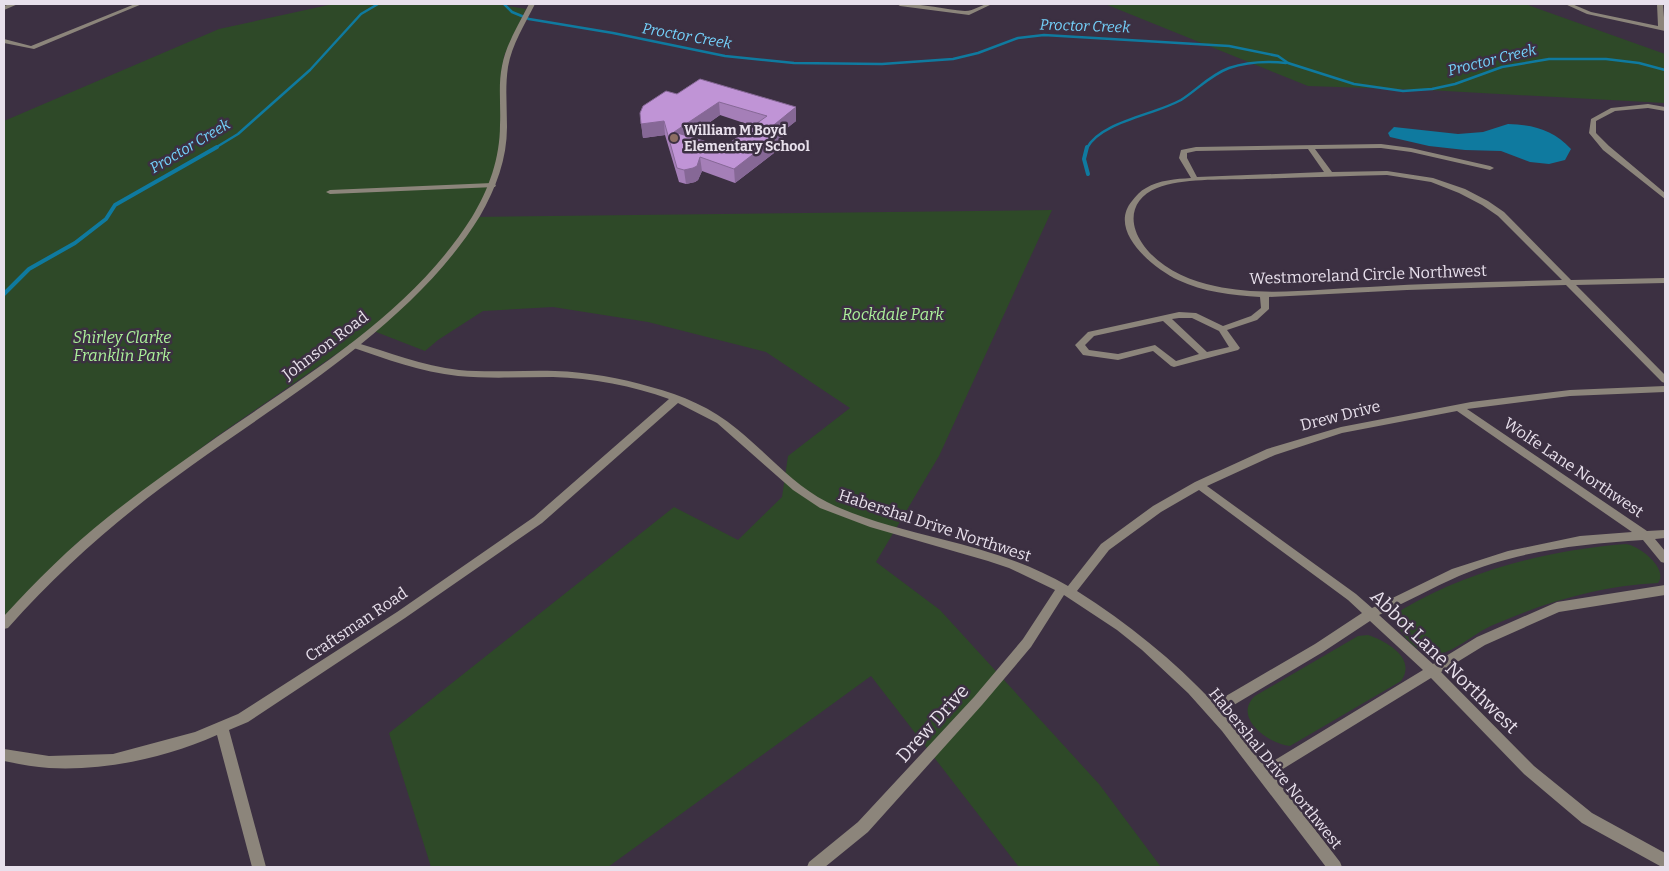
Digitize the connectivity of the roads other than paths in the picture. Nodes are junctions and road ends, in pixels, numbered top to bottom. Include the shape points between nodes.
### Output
1 (15, 4) edge
2 (139, 4) edge
3 (532, 4) edge
4 (900, 4) edge
5 (988, 4) edge
6 (1568, 4) edge
7 (1660, 4) edge
8 (4, 8) edge
9 (1663, 29) edge
10 (4, 41) edge
11 (1665, 109) edge
12 (1310, 147) junction
13 (1490, 168) dead end
14 (1329, 174) junction
15 (1195, 179) junction
16 (492, 185) junction
17 (330, 192) dead end
18 (1665, 196) edge
19 (1665, 280) edge
20 (1568, 283) junction
21 (1264, 293) junction
22 (1165, 318) junction
23 (1222, 329) junction
24 (354, 345) junction
25 (1206, 356) junction
26 (1665, 380) edge
27 (1665, 389) edge
28 (676, 399) junction
29 (1459, 408) junction
30 (1199, 485) junction
31 (1665, 534) edge
32 (1645, 535) junction
33 (1665, 559) edge
34 (1066, 590) junction
35 (1665, 590) edge
36 (1370, 614) junction
37 (4, 624) edge
38 (1432, 671) junction
39 (1213, 710) junction
40 (222, 728) junction
41 (4, 755) edge
42 (1262, 774) junction
43 (1665, 861) edge
44 (259, 867) edge
45 (814, 867) edge
46 (1335, 867) edge

1 - 8 street
2 - 10 street via 32,48
3 - 16 street, Johnson Road via 505,64 503,142
4 - 5 street via 969,13
6 - 9 street via 1589,13
7 - 9 street
11 - 18 street via 1648,106 1613,109 1593,120 1592,133
12 - 13 street via 1393,147
12 - 14 street
12 - 15 street via 1196,149 1184,152
14 - 15 street, Westmoreland Circle Northwest
14 - 20 street, Westmoreland Circle Northwest via 1387,173 1433,180 1462,191 1500,214
15 - 21 street, Westmoreland Circle Northwest via 1155,187 1142,194 1131,207 1128,219 1139,248 1154,264 1193,283 1223,290
16 - 17 street
16 - 24 street, Johnson Road via 469,226 443,261 402,304
19 - 20 street
20 - 21 street, Westmoreland Circle Northwest
20 - 26 street
21 - 23 street via 1265,309 1254,318
22 - 23 street via 1193,315
22 - 25 street
22 - 25 street via 1091,334 1080,345 1086,352 1118,358 1155,348 1174,364
23 - 25 street via 1235,348
24 - 28 street, Habershal Drive Northwest via 408,364 444,371 485,375 584,376 621,382
24 - 37 street, Johnson Road via 110,522 36,589
27 - 29 street, Drew Drive via 1570,393
28 - 34 street, Habershal Drive Northwest via 692,404 722,422 786,478 822,504 877,525 1013,565
28 - 40 street, Craftsman Road via 538,520 313,673
29 - 30 street, Drew Drive via 1341,430 1271,452
29 - 32 street, Wolfe Lane Northwest
30 - 34 street, Drew Drive via 1104,547
30 - 36 street, Abbot Lane Northwest via 1352,597
31 - 32 street
32 - 33 street, Wolfe Lane Northwest
32 - 36 street via 1580,540 1508,555 1456,572
34 - 39 street, Habershal Drive Northwest via 1122,628
34 - 45 street, Drew Drive via 978,701 864,828
35 - 38 street via 1557,607 1481,641
36 - 38 street, Abbot Lane Northwest
36 - 39 street
38 - 42 street
38 - 43 street, Abbot Lane Northwest via 1529,770 1580,812
39 - 42 street, Habershal Drive Northwest
40 - 41 street, Craftsman Road via 113,760 48,762
40 - 44 street
42 - 46 street, Habershal Drive Northwest

